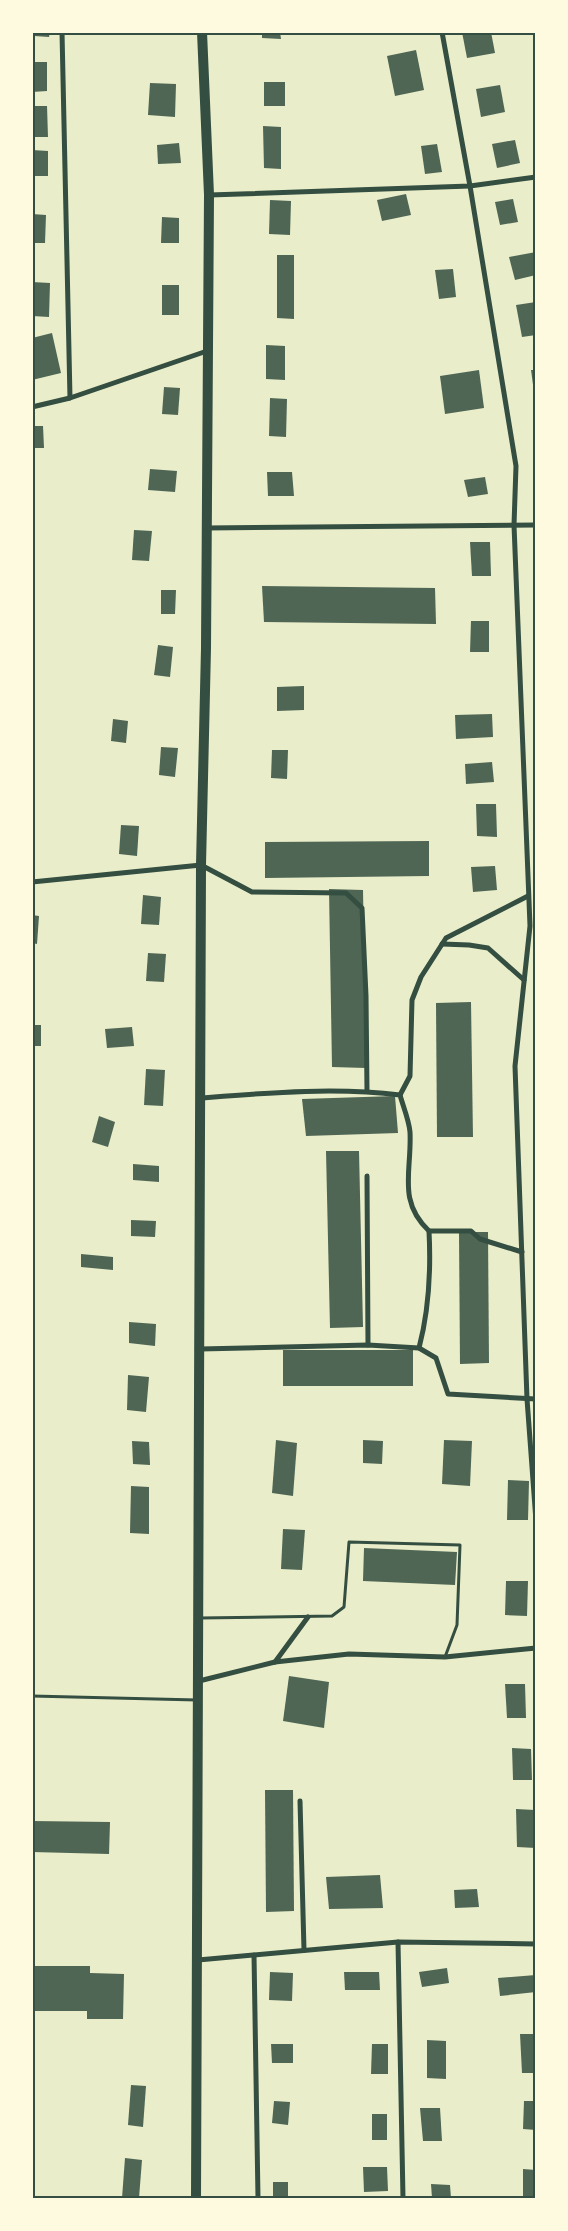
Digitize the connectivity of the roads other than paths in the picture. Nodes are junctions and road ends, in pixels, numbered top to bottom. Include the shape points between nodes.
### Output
1 (62, 32) edge
2 (202, 32) edge
3 (442, 32) edge
4 (536, 177) edge
5 (470, 186) junction
6 (209, 195) junction
7 (207, 351) junction
8 (70, 398) junction
9 (32, 407) edge
10 (514, 525) junction
11 (536, 525) edge
12 (206, 528) junction
13 (201, 865) junction
14 (32, 882) edge
15 (528, 896) junction
16 (442, 944) junction
17 (524, 980) junction
18 (366, 1090) junction
19 (400, 1094) junction
20 (201, 1098) junction
21 (367, 1176) dead end
22 (430, 1231) junction
23 (522, 1252) junction
24 (368, 1345) junction
25 (419, 1348) junction
26 (200, 1349) junction
27 (527, 1399) junction
28 (536, 1399) edge
29 (536, 1521) edge
30 (308, 1617) junction
31 (199, 1618) junction
32 (536, 1648) edge
33 (445, 1657) junction
34 (275, 1662) junction
35 (199, 1681) junction
36 (32, 1696) edge
37 (199, 1700) junction
38 (300, 1801) dead end
39 (398, 1942) junction
40 (536, 1944) edge
41 (304, 1950) junction
42 (254, 1954) junction
43 (198, 1960) junction
44 (196, 2198) edge
45 (258, 2198) edge
46 (404, 2198) edge

1 - 8 street
2 - 6 main road
3 - 5 street
4 - 5 street
5 - 6 street
5 - 10 street via 516,466
6 - 7 main road
7 - 8 street
7 - 12 main road
8 - 9 street
10 - 11 street
10 - 12 street
10 - 15 street
12 - 13 main road
13 - 14 street
13 - 18 street via 252,892 346,893 362,908
13 - 20 main road
15 - 16 street via 446,938
15 - 17 street via 530,926
16 - 17 street via 488,948
16 - 19 street via 421,977 412,1000 410,1076
17 - 23 street via 515,1066
18 - 19 street
18 - 20 street
19 - 22 street via 410,1131 409,1201 418,1220
20 - 26 main road
21 - 24 street
22 - 23 street via 471,1231 480,1239
22 - 25 street via 431,1265
23 - 27 street
24 - 25 street
24 - 26 street
25 - 27 street via 436,1358 448,1394
26 - 31 main road
27 - 28 street
27 - 29 street
30 - 31 lane
30 - 33 lane via 332,1616 344,1607 349,1542 460,1545 457,1625
30 - 34 street
31 - 35 main road
32 - 33 street
33 - 34 street via 349,1654
34 - 35 street
35 - 37 main road
36 - 37 lane
37 - 43 main road
38 - 41 street
39 - 40 street
39 - 41 street
39 - 46 street
41 - 42 street
42 - 43 street
42 - 45 street
43 - 44 main road

